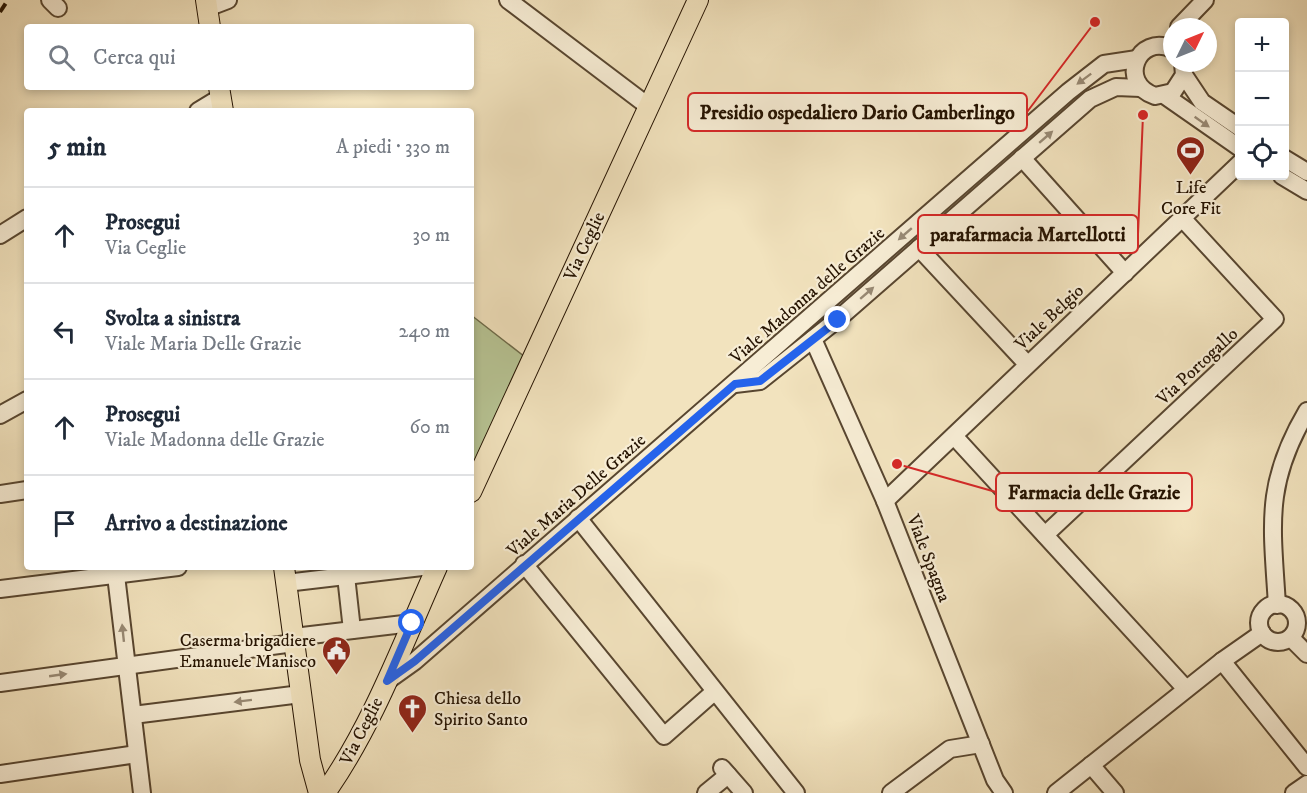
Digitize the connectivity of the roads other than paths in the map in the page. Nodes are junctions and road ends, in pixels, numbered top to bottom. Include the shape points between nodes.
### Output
1 (228, 0) edge
2 (508, 0) edge
3 (698, 0) edge
4 (1205, 0) edge
5 (527, 5) edge
6 (208, 12) edge
7 (1188, 18) edge
8 (1163, 44) edge
9 (1137, 59) junction
10 (1182, 72) edge
11 (1185, 72) edge
12 (1141, 88) junction
13 (1164, 95) junction
14 (221, 98) edge
15 (648, 106) junction
16 (203, 108) edge
17 (1236, 126) edge
18 (1235, 145) edge
19 (1022, 158) junction
20 (1289, 161) edge
21 (1235, 167) edge
22 (1307, 172) edge
23 (1289, 180) edge
24 (1307, 191) edge
25 (1182, 219) junction
26 (24, 220) edge
27 (0, 234) edge
28 (919, 248) junction
29 (1125, 273) junction
30 (813, 339) junction
31 (1027, 364) junction
32 (735, 384) junction
33 (24, 402) edge
34 (1307, 411) edge
35 (0, 415) edge
36 (954, 436) junction
37 (474, 485) edge
38 (24, 490) edge
39 (0, 494) edge
40 (885, 501) junction
41 (578, 518) junction
42 (1045, 535) junction
43 (524, 564) junction
44 (132, 570) edge
45 (397, 570) edge
46 (436, 570) edge
47 (116, 571) edge
48 (285, 575) edge
49 (346, 576) junction
50 (0, 589) edge
51 (1277, 604) junction
52 (412, 623) junction
53 (352, 630) junction
54 (1262, 633) junction
55 (1292, 638) junction
56 (294, 640) junction
57 (1307, 654) edge
58 (1222, 661) junction
59 (126, 666) junction
60 (387, 681) junction
61 (0, 683) edge
62 (1186, 689) junction
63 (714, 692) junction
64 (301, 694) junction
65 (133, 716) junction
66 (981, 744) junction
67 (137, 754) junction
68 (1091, 765) junction
69 (1307, 767) edge
70 (0, 774) edge
71 (1307, 784) edge
72 (142, 793) edge
73 (319, 793) edge
74 (325, 793) edge
75 (705, 793) edge
76 (744, 793) edge
77 (796, 793) edge
78 (891, 793) edge
79 (1004, 793) edge
80 (1056, 793) edge
81 (1115, 793) edge
82 (1294, 793) edge

1 - 6 street
2 - 5 street
3 - 15 main road, Via Ceglie
4 - 7 street
5 - 15 street
8 - 9 street, Viale Madonna delle Grazie via 1142,52
9 - 12 street via 1134,71
9 -> 32 street, Viale Madonna delle Grazie via 1104,64 1068,92
10 - 13 street via 1180,86
11 - 17 street via 1202,102
12 - 13 street, Viale Madonna delle Grazie
19 -> 12 street, Viale Madonna delle Grazie via 1090,99 1116,87
13 -> 18 street, Viale Madonna delle Grazie
14 - 16 street
15 - 37 main road, Via Ceglie
19 - 28 street, Viale Madonna delle Grazie
19 - 29 street
20 - 22 street
21 - 25 street, Viale Belgio
23 - 24 street
25 - 29 street, Viale Belgio
25 - 42 street, Via Portogallo via 1275,319
26 - 27 street
30 -> 28 street, Viale Madonna delle Grazie
28 - 31 street
29 - 31 street, Viale Belgio
30 - 32 street, Viale Madonna delle Grazie via 760,381
30 - 40 street, Viale Spagna
31 - 36 street, Viale Belgio
32 - 41 street, Viale Maria Delle Grazie
33 - 35 street
34 - 51 street via 1279,469 1272,509
36 - 40 street, Viale Belgio
36 - 42 street
38 - 39 street
40 - 66 street, Viale Spagna
41 - 43 street, Viale Maria Delle Grazie
41 - 63 street
42 - 62 street
43 - 60 street, Viale Maria Delle Grazie
43 - 63 street via 664,736
44 - 47 street
45 - 49 street
46 - 52 main road, Via Ceglie
47 - 50 street
59 -> 47 street
48 - 49 street
48 - 56 main road
49 - 53 street
51 - 54 street via 1265,609 1260,618
51 - 55 street via 1292,610 1297,619
52 - 53 street
52 - 60 main road, Via Ceglie
53 - 56 street
54 - 55 street via 1272,642
54 - 58 street
55 - 57 street
56 - 59 street
56 - 64 main road
58 - 62 street
58 - 69 street
61 -> 59 street
59 - 65 street
60 - 74 main road, Via Ceglie
62 - 68 street
63 - 77 street
64 -> 65 street
64 - 73 main road via 309,760
65 - 67 street
66 - 78 street via 950,749
66 - 79 street, Viale Spagna via 994,780
67 - 70 street
67 - 72 street
68 - 80 street
68 - 81 street
71 - 82 street
75 - 76 street via 725,771

